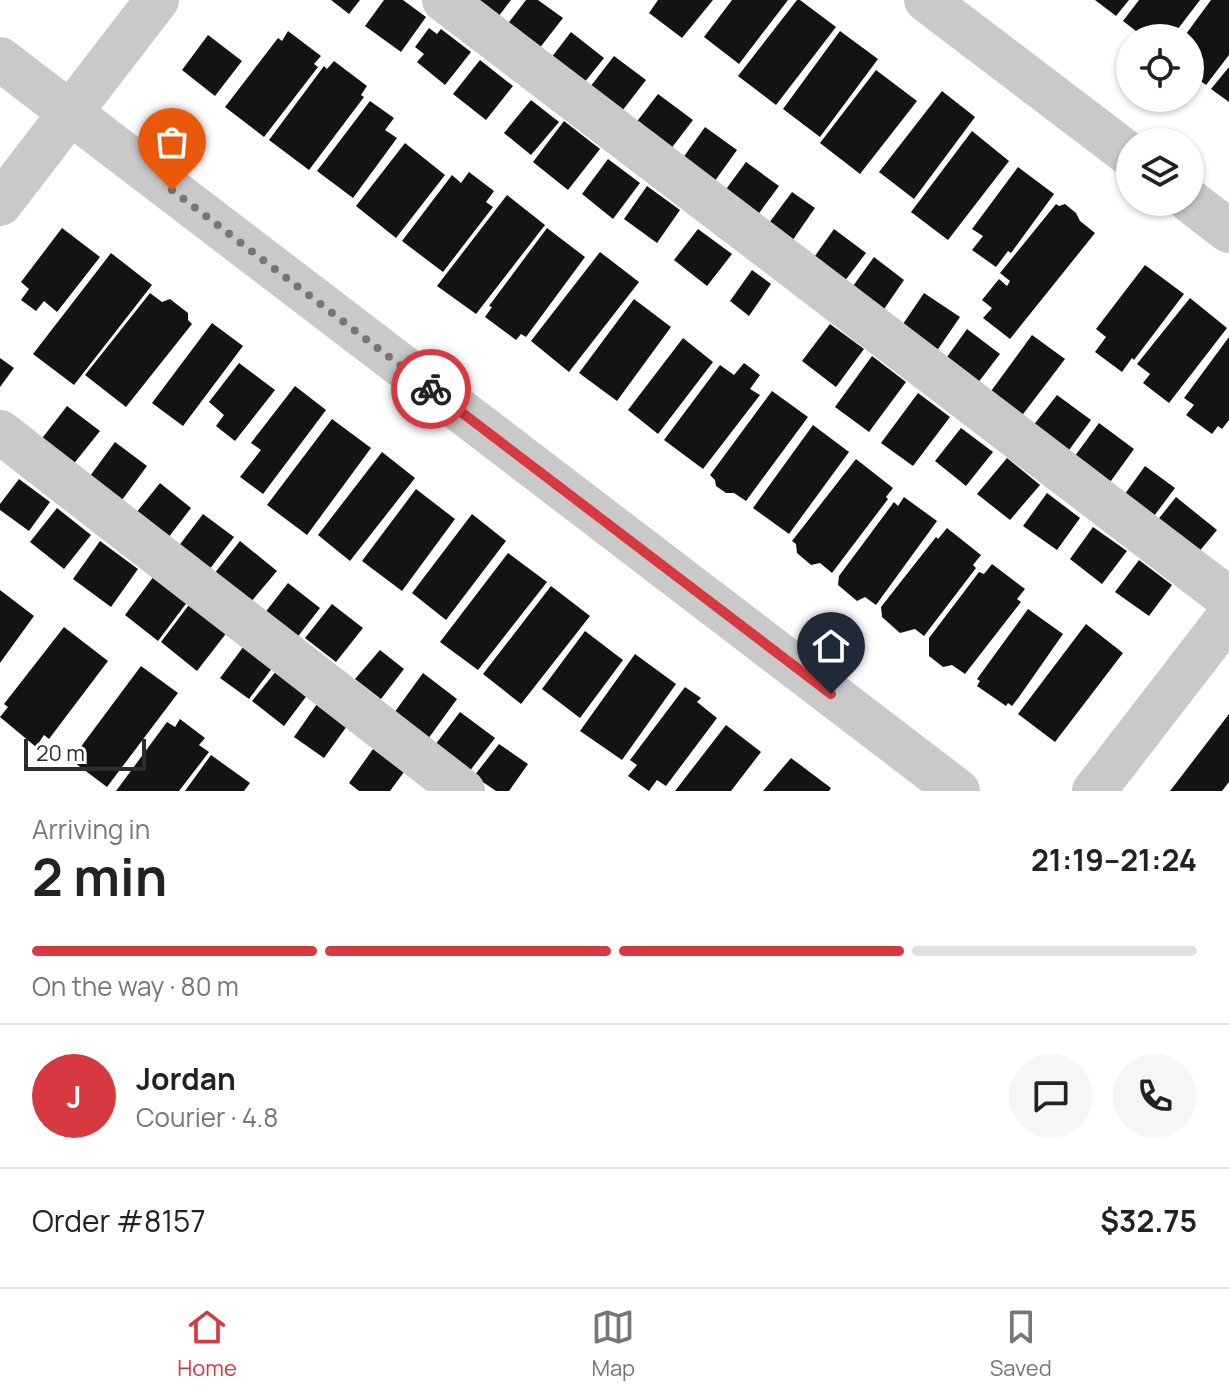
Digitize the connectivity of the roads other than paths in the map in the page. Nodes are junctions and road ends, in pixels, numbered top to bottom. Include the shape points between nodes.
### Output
1 (157, 0) edge
2 (444, 0) edge
3 (926, 0) edge
4 (0, 59) edge
5 (70, 113) junction
6 (1116, 144) edge
7 (0, 204) edge
8 (1204, 212) edge
9 (1229, 231) edge
10 (0, 432) edge
11 (1229, 599) edge
12 (1229, 616) edge
13 (463, 791) edge
14 (958, 791) edge
15 (1094, 791) edge

1 - 5 street
2 - 11 street
3 - 6 street
4 - 5 street
5 - 7 street
5 - 14 street
8 - 9 street
10 - 13 street
12 - 15 street

